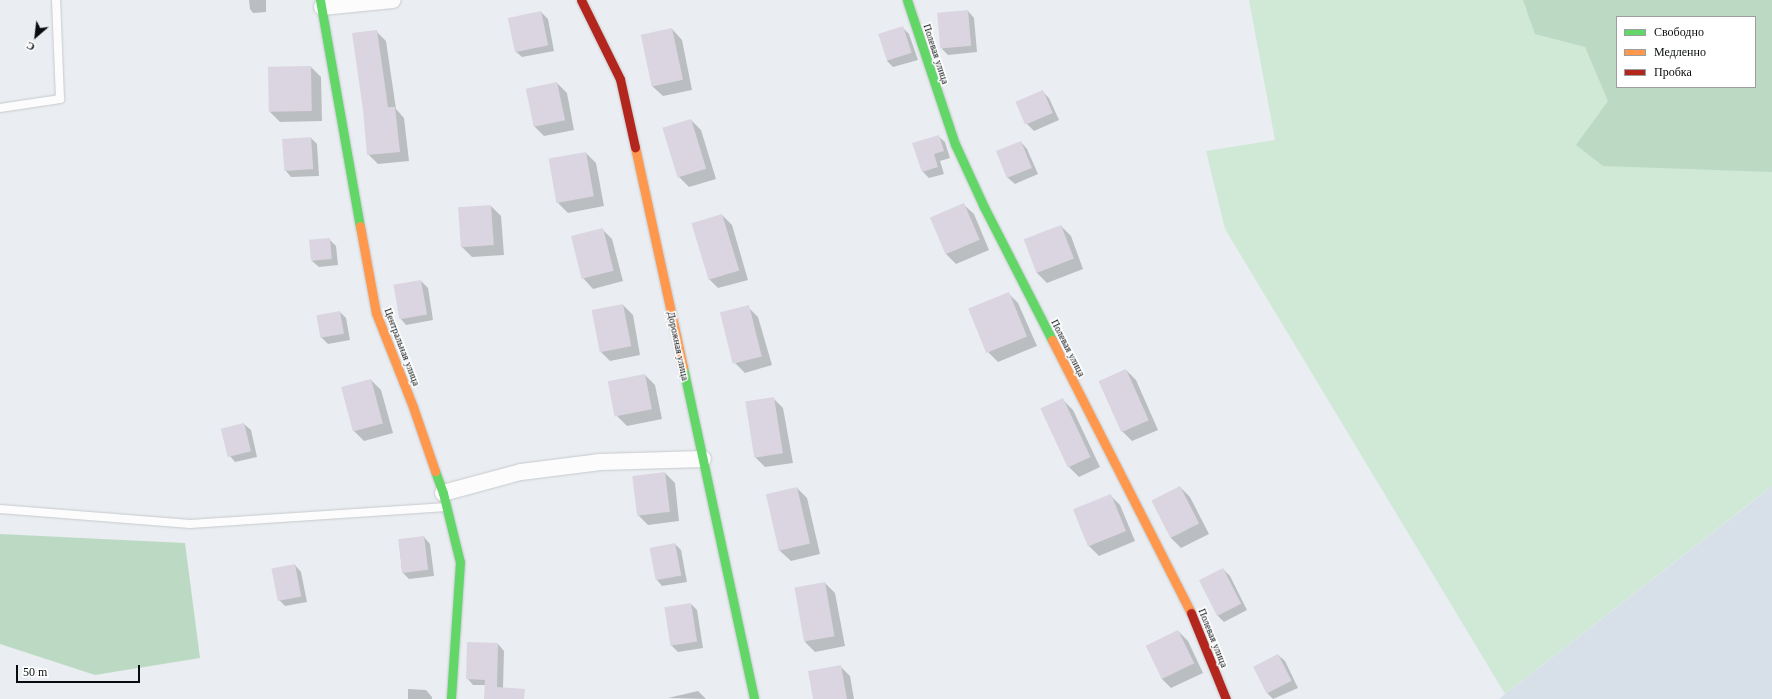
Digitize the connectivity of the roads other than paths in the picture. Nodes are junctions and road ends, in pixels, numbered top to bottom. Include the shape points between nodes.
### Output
1 (56, 0) edge
2 (394, 0) edge
3 (581, 0) edge
4 (907, 0) edge
5 (321, 3) edge
6 (0, 108) edge
7 (703, 460) junction
8 (445, 500) junction
9 (0, 509) edge
10 (451, 699) edge
11 (754, 699) edge
12 (1226, 699) edge

1 - 6 lane via 60,100
2 - 5 street
3 - 7 street, Дорожная улица via 620,78
4 - 12 street, Полевая улица via 955,144 984,207 1189,609
5 - 8 street, Центральная улица via 376,313 414,407
7 - 8 street via 592,463 521,472
7 - 11 street, Дорожная улица
8 - 9 lane via 190,524
8 - 10 street, Центральная улица via 460,562

